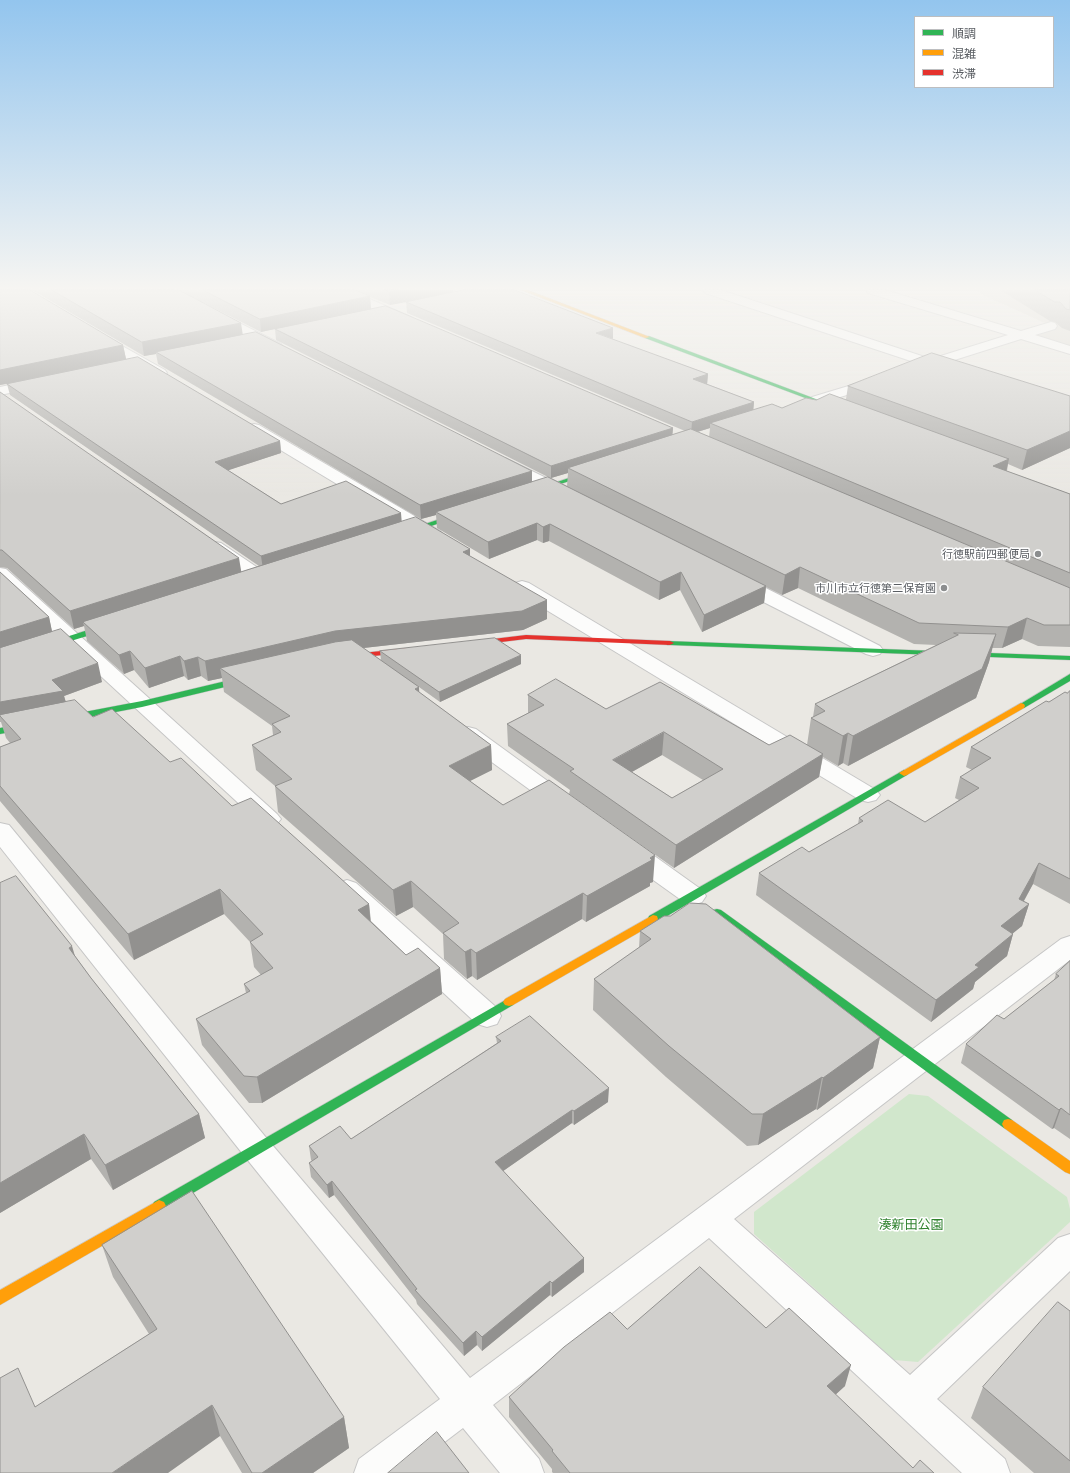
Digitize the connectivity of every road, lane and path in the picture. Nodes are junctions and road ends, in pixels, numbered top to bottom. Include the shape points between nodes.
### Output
1 (136, 359) edge
2 (157, 359) edge
3 (707, 359) edge
4 (916, 359) edge
5 (949, 359) edge
6 (142, 362) junction
7 (932, 364) junction
8 (119, 366) edge
9 (909, 371) edge
10 (961, 373) edge
11 (886, 378) edge
12 (52, 380) edge
13 (176, 382) edge
14 (0, 391) edge
15 (818, 400) junction
16 (800, 406) edge
17 (850, 412) edge
18 (244, 422) edge
19 (494, 457) edge
20 (602, 469) edge
21 (550, 486) junction
22 (520, 495) edge
23 (578, 500) edge
24 (474, 510) edge
25 (421, 527) junction
26 (392, 536) edge
27 (202, 537) edge
28 (448, 543) edge
29 (0, 572) edge
30 (726, 575) edge
31 (260, 578) edge
32 (509, 579) edge
33 (124, 622) edge
34 (71, 639) junction
35 (610, 640) junction
36 (457, 645) edge
37 (419, 649) edge
38 (873, 650) junction
39 (348, 657) joint
40 (1070, 658) edge
41 (0, 661) edge
42 (383, 674) edge
43 (262, 676) edge
44 (1070, 677) edge
45 (142, 704) junction
46 (454, 724) edge
47 (0, 732) edge
48 (868, 794) junction
49 (583, 817) edge
50 (0, 831) edge
51 (288, 836) edge
52 (615, 840) edge
53 (329, 873) edge
54 (701, 901) junction
55 (1070, 946) edge
56 (487, 1016) junction
57 (920, 1060) junction
58 (257, 1149) junction
59 (1070, 1168) edge
60 (710, 1218) junction
61 (1070, 1249) edge
62 (0, 1298) edge
63 (910, 1400) junction
64 (467, 1402) junction
65 (373, 1473) edge
66 (525, 1473) edge
67 (991, 1473) edge

1 - 6 street
2 - 6 street
3 - 15 street
4 - 7 street
5 - 7 street
6 - 8 street
6 - 13 street
7 - 9 street
7 - 10 street
11 - 15 street
12 - 14 street
15 - 16 street
15 - 17 street
18 - 25 street
19 - 21 street
20 - 21 street
21 - 22 street
21 - 23 street
24 - 25 street
25 - 26 street
25 - 28 street
27 - 31 street
29 - 34 street
30 - 38 street
32 - 35 street
33 - 34 street
34 - 41 street
34 - 45 street
35 - 36 street via 526,637
35 - 38 street
35 - 48 street
37 - 39 street
38 - 40 street
39 - 42 street
43 - 45 street
44 - 48 street
45 - 47 street
45 - 51 street
46 - 49 street
48 - 54 street
50 - 58 street
52 - 54 street
53 - 56 street
54 - 56 street
54 - 57 street
55 - 57 street
56 - 58 street
57 - 59 street
57 - 60 street
58 - 62 street
58 - 64 street
60 - 63 street
60 - 64 street
61 - 63 street
63 - 67 street
64 - 65 street
64 - 66 street

